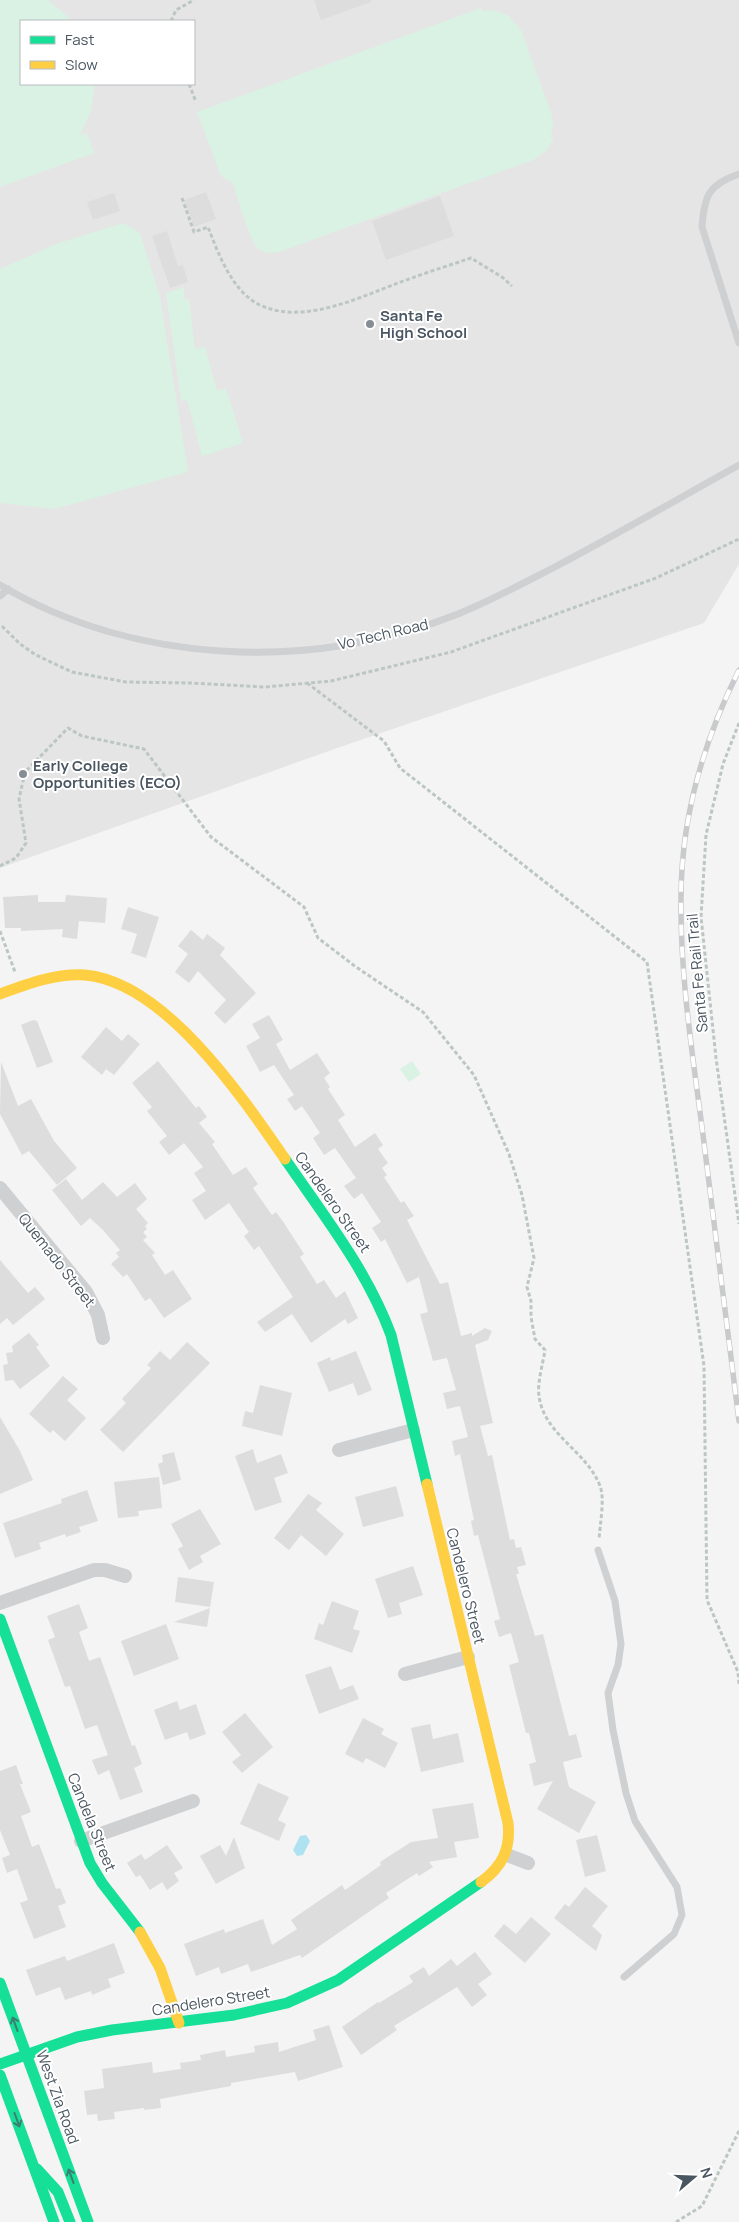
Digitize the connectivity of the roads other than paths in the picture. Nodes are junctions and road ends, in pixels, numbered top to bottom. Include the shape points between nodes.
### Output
1 (739, 174) edge
2 (739, 343) edge
3 (739, 465) edge
4 (0, 585) edge
5 (8, 589) junction
6 (0, 596) edge
7 (0, 994) edge
8 (0, 1188) edge
9 (103, 1338) dead end
10 (413, 1430) junction
11 (339, 1450) dead end
12 (598, 1550) road end
13 (126, 1576) dead end
14 (0, 1603) edge
15 (0, 1619) edge
16 (468, 1657) junction
17 (405, 1674) dead end
18 (193, 1801) dead end
19 (81, 1841) junction
20 (507, 1855) junction
21 (528, 1863) dead end
22 (624, 1977) dead end
23 (0, 1983) edge
24 (179, 2022) junction
25 (27, 2055) junction
26 (0, 2064) edge
27 (0, 2075) edge
28 (33, 2166) junction
29 (54, 2222) edge
30 (70, 2222) edge
31 (88, 2222) edge

1 - 2 lane via 712,188 703,212 702,227
3 - 5 lane, Vo Tech Road via 498,596 417,628 348,645 249,652 172,646 80,622
4 - 5 lane, Vo Tech Road
5 - 6 lane
7 - 10 street, Candelero Street via 58,975 97,976 115,982 150,1003 192,1040 241,1096 371,1288 384,1314
8 - 9 street, Quemado Street via 86,1292 98,1314
10 - 11 street
10 - 16 street, Candelero Street
12 - 22 lane via 615,1601 620,1644 618,1666 608,1693 626,1793 635,1821 677,1887 682,1915 674,1934
13 - 14 street via 94,1570
15 - 19 street, Candela Street
16 - 17 street
16 - 20 street, Candelero Street via 508,1823 510,1844
18 - 19 street
19 - 24 street, Candela Street via 96,1876 152,1950
20 - 21 street
20 - 24 street, Candelero Street via 488,1877 321,1988 270,2008
25 -> 23 street, West Zia Road
24 - 25 street, Candelero Street via 77,2037
25 - 26 street, Candelero Street
31 -> 25 street, West Zia Road
27 -> 28 street
28 - 29 street
28 - 30 street via 57,2189

